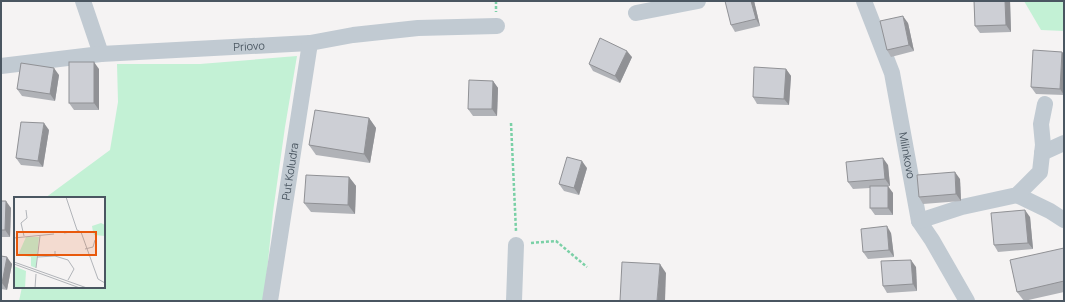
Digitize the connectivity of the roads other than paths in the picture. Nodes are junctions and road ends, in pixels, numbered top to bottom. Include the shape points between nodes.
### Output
1 (83, 1) edge
2 (698, 1) edge
3 (864, 1) edge
4 (636, 13) dead end
5 (497, 26) dead end
6 (310, 43) junction
7 (100, 54) junction
8 (1, 66) edge
9 (1046, 104) dead end
10 (1064, 142) edge
11 (1042, 153) junction
12 (1017, 195) junction
13 (1064, 220) edge
14 (919, 222) junction
15 (516, 245) road end
16 (270, 301) edge
17 (514, 301) edge
18 (967, 301) edge

1 - 7 street
2 - 4 street
3 - 14 street, Milinkovo via 892,73
5 - 6 street, Priovo via 418,28 353,35
6 - 7 street, Priovo
6 - 16 street, Put Koludra
7 - 8 street, Priovo
9 - 11 street via 1041,124
10 - 11 street
11 - 12 street via 1040,172
12 - 13 street
12 - 14 street via 962,207
14 - 18 street, Milinkovo
15 - 17 street

